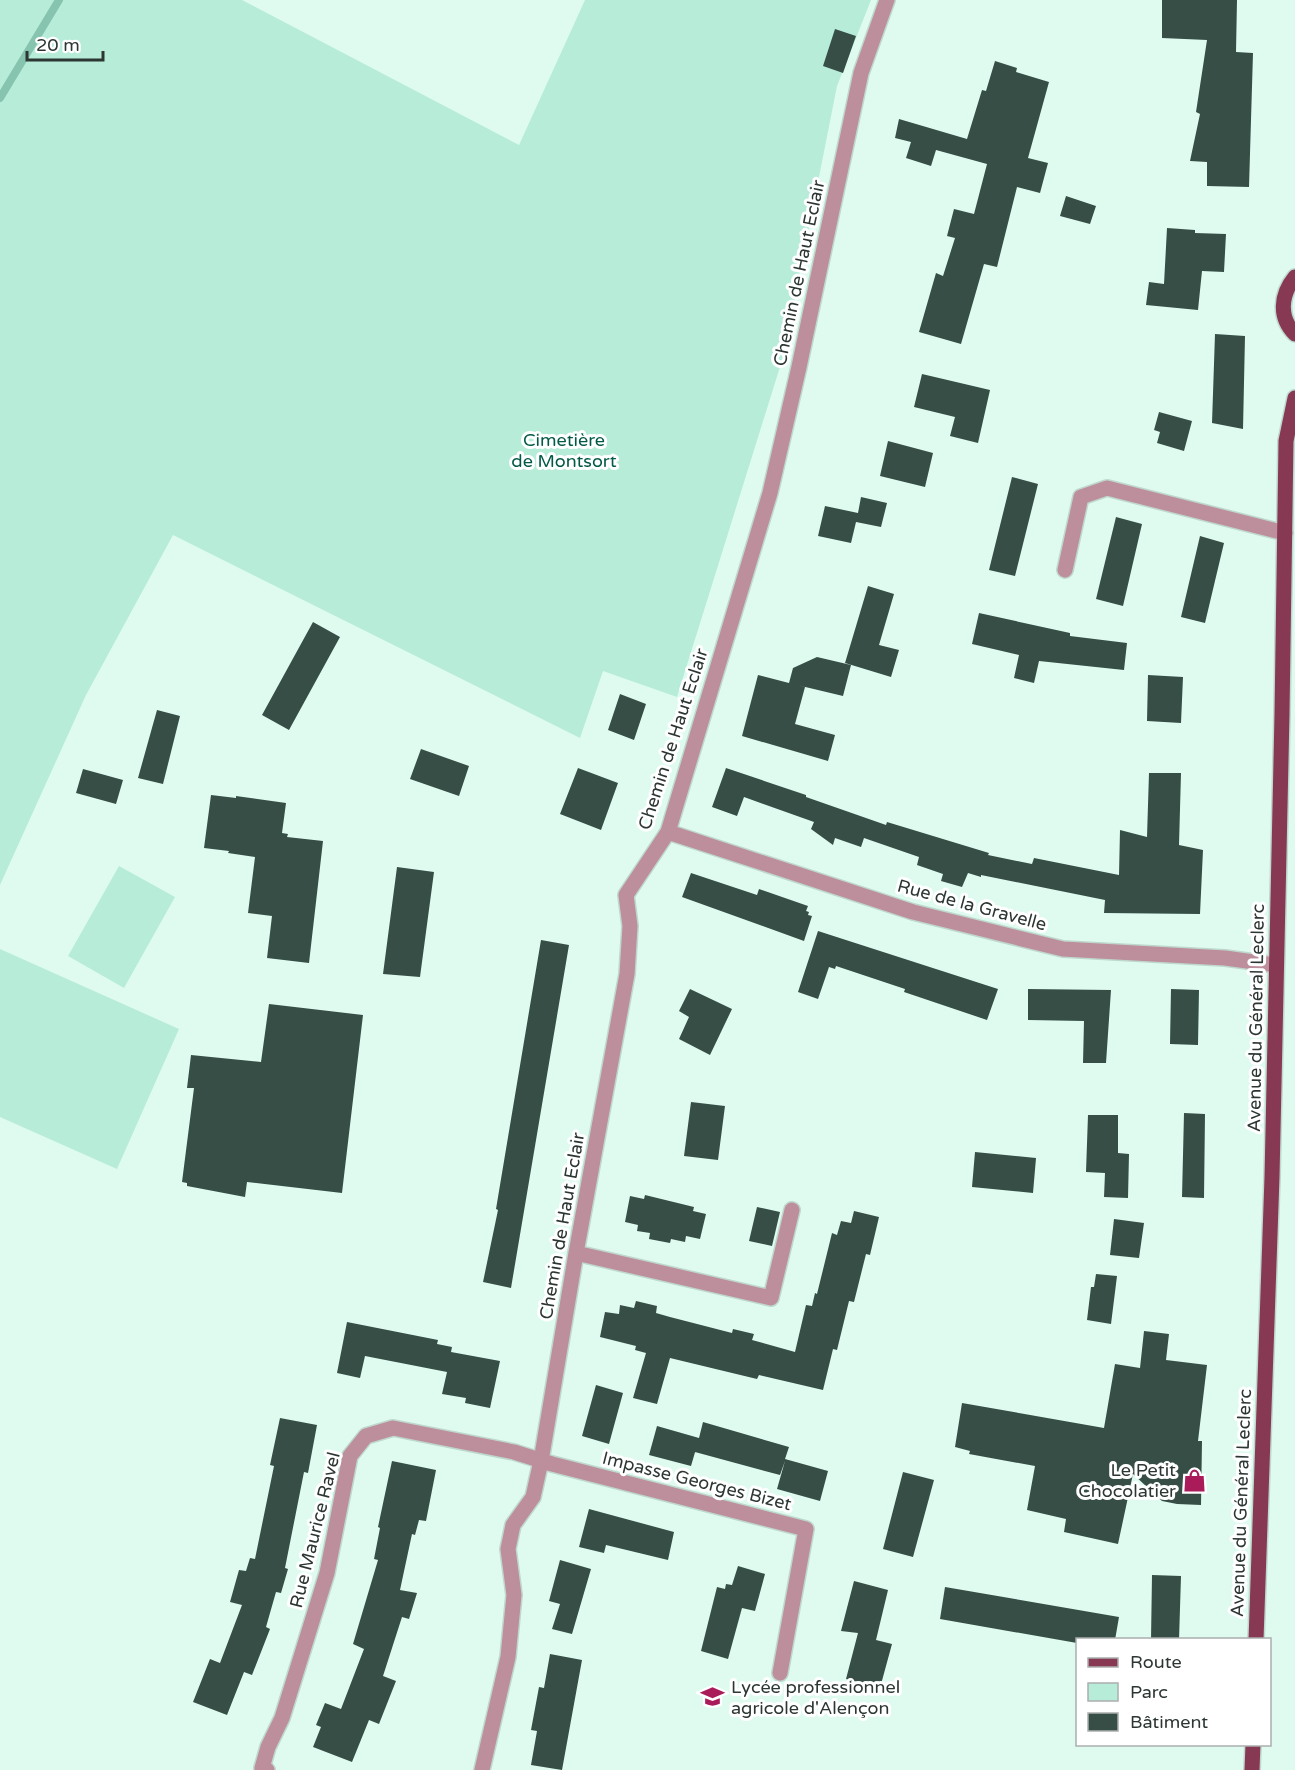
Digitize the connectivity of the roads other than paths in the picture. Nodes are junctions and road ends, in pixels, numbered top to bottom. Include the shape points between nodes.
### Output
1 (887, 0) edge
2 (1295, 277) edge
3 (1295, 334) edge
4 (1295, 398) edge
5 (1285, 533) junction
6 (1065, 570) dead end
7 (668, 832) junction
8 (1276, 965) junction
9 (792, 1210) dead end
10 (576, 1253) junction
11 (541, 1461) junction
12 (1256, 1638) edge
13 (780, 1673) dead end
14 (1253, 1746) edge
15 (263, 1769) edge
16 (482, 1770) edge
17 (1252, 1770) edge

1 - 7 street, Chemin de Haut Eclair via 861,73 770,493
2 - 3 main road via 1283,298 1286,321
4 - 5 main road, Avenue du Général Leclerc via 1286,441
5 - 6 street via 1107,488 1081,497
5 - 8 main road, Avenue du Général Leclerc
7 - 8 street, Rue de la Gravelle via 913,912 1063,949 1225,958
7 - 10 street, Chemin de Haut Eclair via 626,895 630,926 627,974
8 - 12 main road, Avenue du Général Leclerc
9 - 10 street via 771,1298
10 - 11 street, Chemin de Haut Eclair
11 - 13 street, Impasse Georges Bizet via 806,1529
11 - 15 street, Rue Maurice Ravel via 393,1428 366,1436 350,1456 327,1573
11 - 16 street, Chemin de Haut Eclair via 533,1497 513,1525 508,1549 514,1595 508,1657
14 - 17 main road

